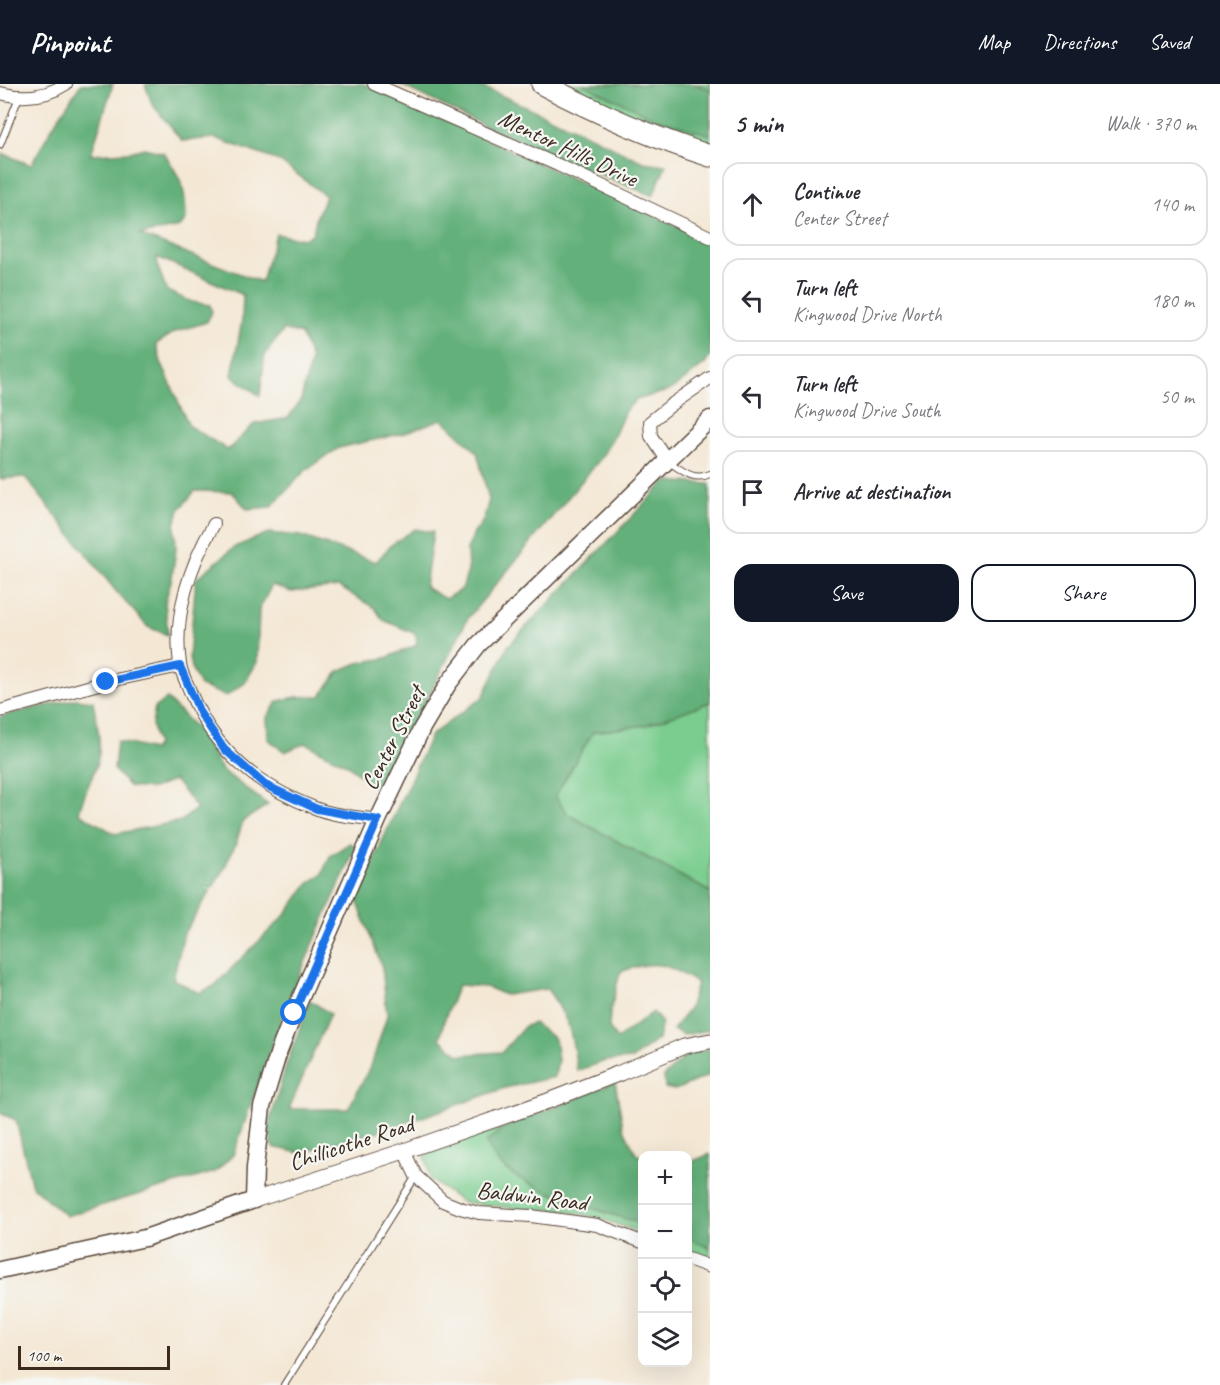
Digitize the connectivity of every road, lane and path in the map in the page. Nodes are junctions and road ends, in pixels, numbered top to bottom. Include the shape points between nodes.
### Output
1 (66, 84) edge
2 (375, 84) edge
3 (542, 84) edge
4 (0, 93) edge
5 (19, 97) junction
6 (1, 142) edge
7 (710, 156) edge
8 (710, 237) edge
9 (710, 378) edge
10 (710, 419) edge
11 (667, 460) junction
12 (710, 474) edge
13 (214, 524) dead end
14 (180, 666) junction
15 (0, 711) edge
16 (378, 820) junction
17 (710, 1041) edge
18 (404, 1151) junction
19 (416, 1176) junction
20 (254, 1200) junction
21 (638, 1240) edge
22 (692, 1261) edge
23 (710, 1267) edge
24 (0, 1270) edge
25 (284, 1385) edge

1 - 5 street via 57,90
2 - 8 street, Mentor Hills Drive
3 - 7 highway via 611,120
4 - 5 street
5 - 6 lane
9 - 11 street via 650,422 651,436
10 - 11 main road, Center Street
11 - 12 lane via 692,476
11 - 16 main road, Center Street via 478,645 448,684 422,728
13 - 14 street via 184,595
14 - 15 street
14 - 16 street via 200,713 224,749 265,785 317,809
16 - 20 main road, Center Street via 269,1079 262,1107
17 - 18 street, Chillicothe Road via 684,1046 577,1090
18 - 19 street, Baldwin Road
18 - 20 street, Chillicothe Road
19 - 21 street, Baldwin Road via 443,1201 460,1208 597,1225
19 - 25 lane
20 - 24 main road, Chillicothe Road via 145,1238
22 - 23 street

